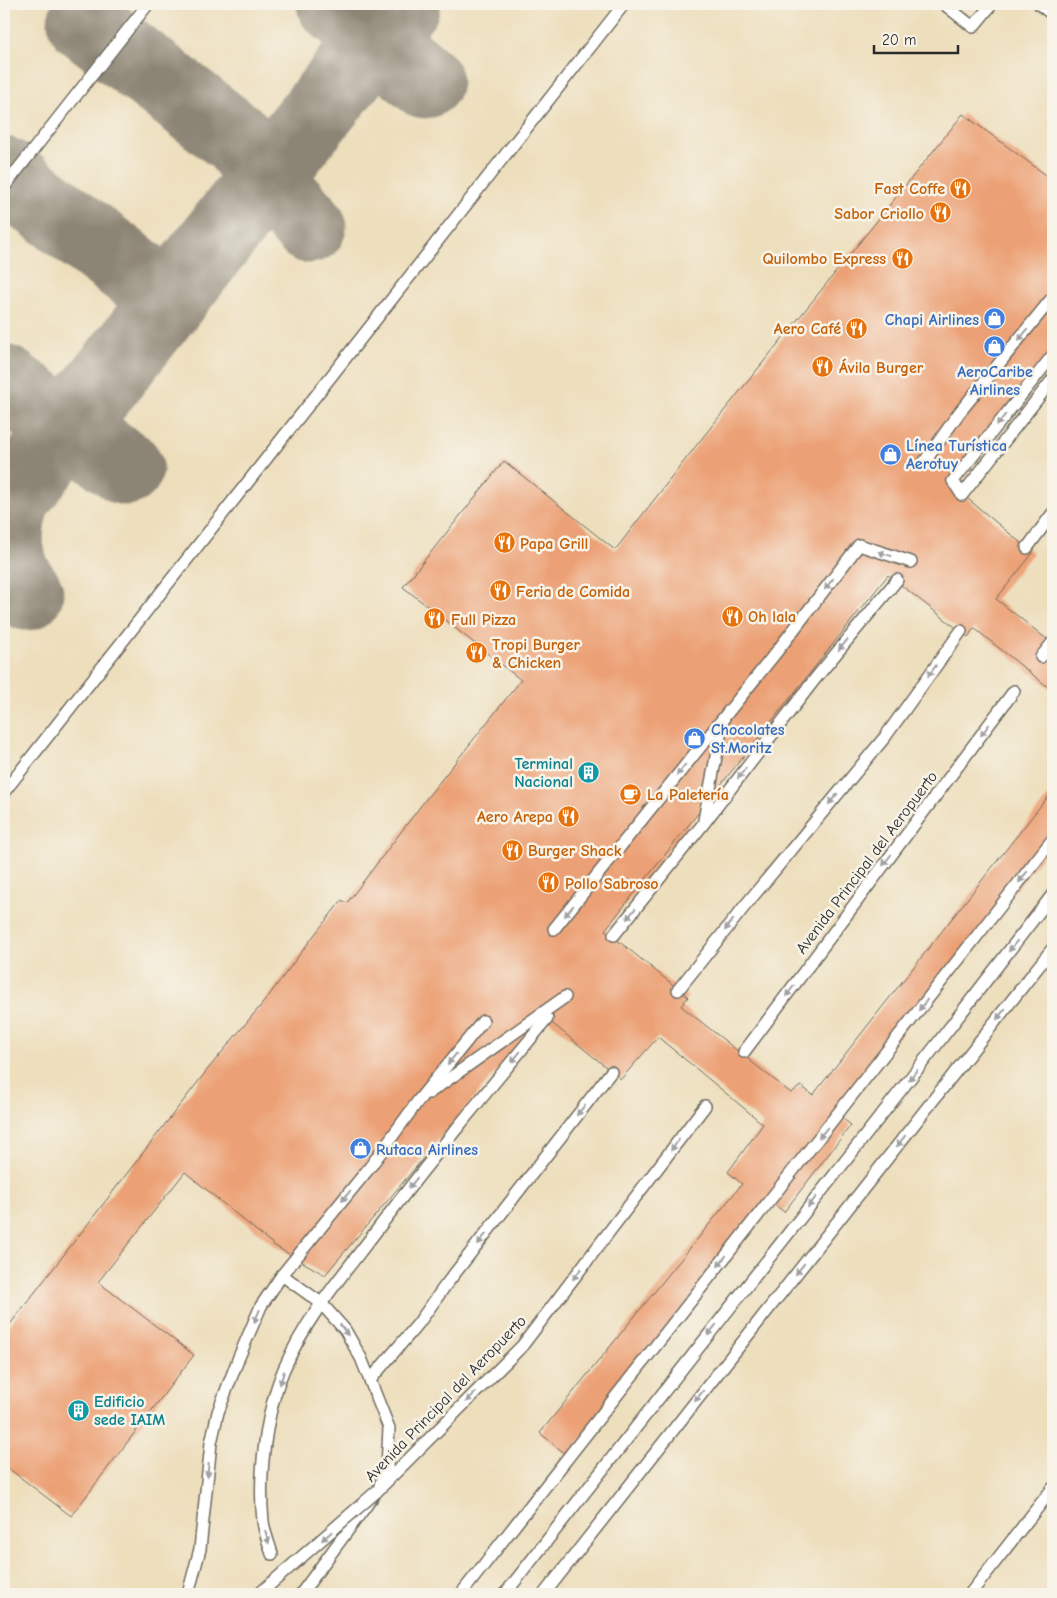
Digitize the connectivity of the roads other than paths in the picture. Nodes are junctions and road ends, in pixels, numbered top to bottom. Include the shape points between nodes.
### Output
1 (148, 4) edge
2 (624, 4) edge
3 (944, 4) edge
4 (992, 4) edge
5 (1039, 4) edge
6 (1053, 15) edge
7 (4, 187) edge
8 (1053, 297) edge
9 (1053, 355) edge
10 (1053, 379) edge
11 (923, 464) dead end
12 (1053, 513) edge
13 (1027, 548) dead end
14 (911, 562) dead end
15 (896, 580) dead end
16 (961, 631) dead end
17 (1053, 642) edge
18 (1041, 657) dead end
19 (1014, 691) dead end
20 (723, 718) junction
21 (4, 792) edge
22 (704, 823) junction
23 (1053, 839) edge
24 (1053, 894) edge
25 (554, 929) dead end
26 (614, 935) dead end
27 (1053, 948) edge
28 (678, 990) dead end
29 (564, 997) dead end
30 (547, 1019) dead end
31 (483, 1021) dead end
32 (744, 1052) dead end
33 (611, 1072) dead end
34 (418, 1102) junction
35 (705, 1106) dead end
36 (282, 1274) junction
37 (321, 1303) junction
38 (370, 1379) junction
39 (1053, 1488) edge
40 (376, 1492) junction
41 (272, 1554) dead end
42 (545, 1592) edge
43 (188, 1594) edge
44 (259, 1594) edge
45 (301, 1594) edge
46 (461, 1594) edge
47 (504, 1594) edge
48 (970, 1594) edge

1 - 7 lane
2 - 21 lane
3 - 4 lane via 973,27
5 - 6 lane
8 -> 11 lane via 959,413
9 -> 10 lane via 953,481 962,495
12 - 13 lane
14 -> 20 lane via 859,545
15 -> 22 lane via 814,679
16 -> 28 lane via 885,737
17 - 18 lane
19 -> 32 lane, Avenida Principal del Aeropuerto
20 - 22 lane
20 -> 25 lane
22 -> 26 lane
23 -> 46 lane
24 -> 47 lane
27 -> 42 lane
29 - 34 lane
30 -> 37 lane via 412,1183
31 -> 34 lane
33 -> 38 lane via 418,1324
34 -> 36 lane
35 -> 40 lane, Avenida Principal del Aeropuerto via 522,1346
36 - 37 lane
36 -> 43 lane via 262,1306 218,1412 210,1451 200,1549
37 -> 38 lane via 345,1330
37 -> 41 lane via 284,1370 269,1419 262,1486 263,1522
38 - 40 lane via 389,1428 387,1468
39 - 48 lane
40 -> 44 lane, bridge
40 - 45 lane, Avenida Principal del Aeropuerto, bridge

